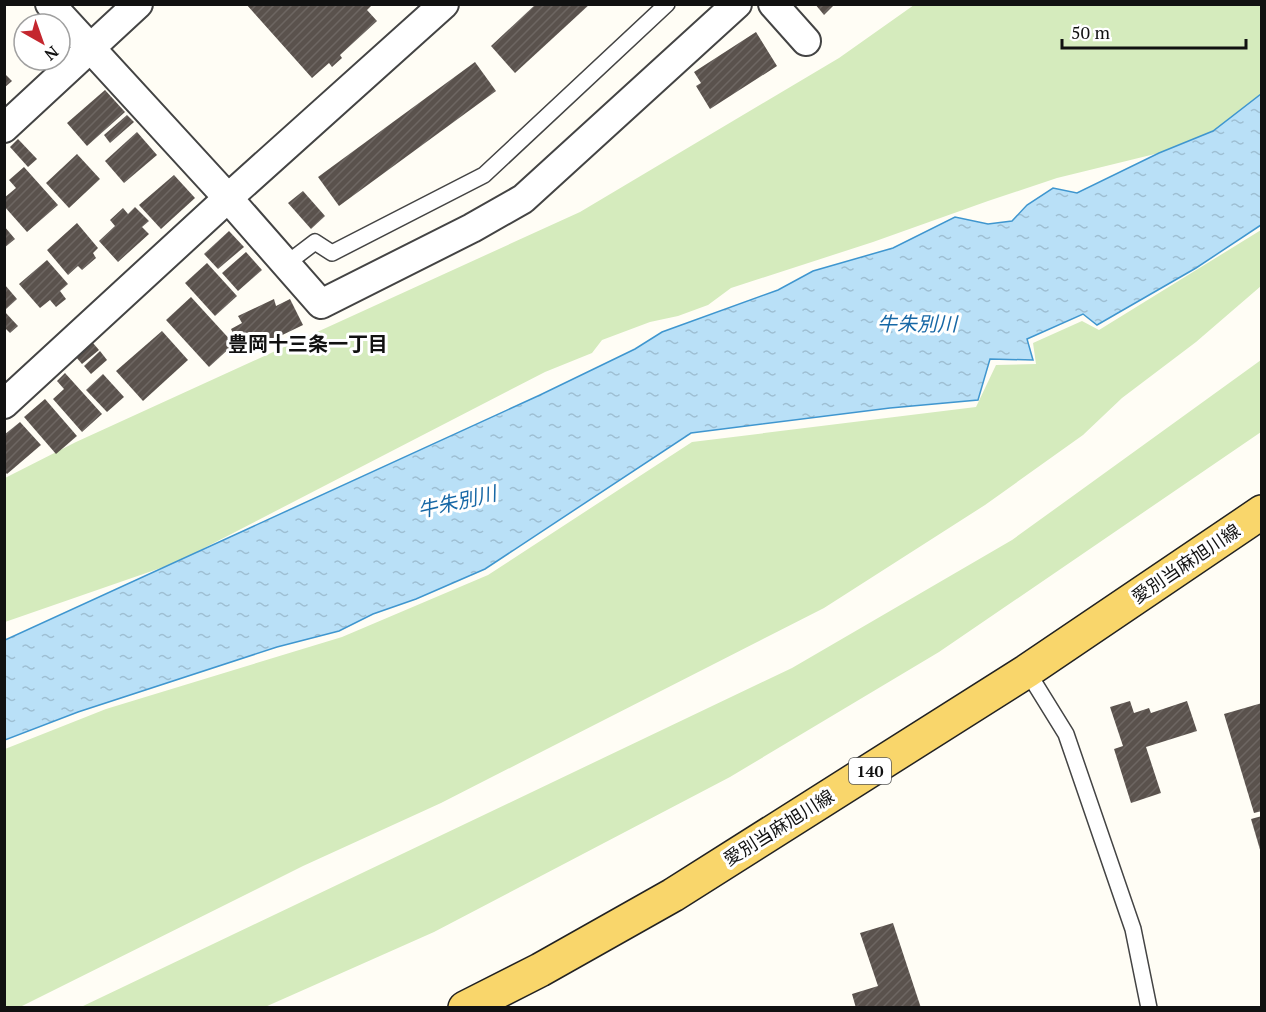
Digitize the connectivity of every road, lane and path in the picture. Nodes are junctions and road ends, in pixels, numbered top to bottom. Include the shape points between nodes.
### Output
1 (50, 4) edge
2 (138, 4) edge
3 (444, 4) edge
4 (667, 4) edge
5 (737, 4) edge
6 (773, 4) edge
7 (806, 41) dead end
8 (91, 48) junction
9 (4, 128) edge
10 (228, 198) junction
11 (286, 264) junction
12 (4, 404) edge
13 (1262, 513) edge
14 (1027, 671) junction
15 (465, 1008) edge
16 (1149, 1008) edge

1 - 8 street
2 - 8 street
3 - 10 street
4 - 11 lane via 484,174 332,253 315,242
5 - 11 street via 523,199 321,304
6 - 7 street
8 - 9 street
8 - 10 street
10 - 11 street
10 - 12 street
13 - 14 main road, 愛別当麻旭川線 / 140
14 - 15 main road, 愛別当麻旭川線 / 140 via 674,895
14 - 16 lane via 1066,734 1133,929

